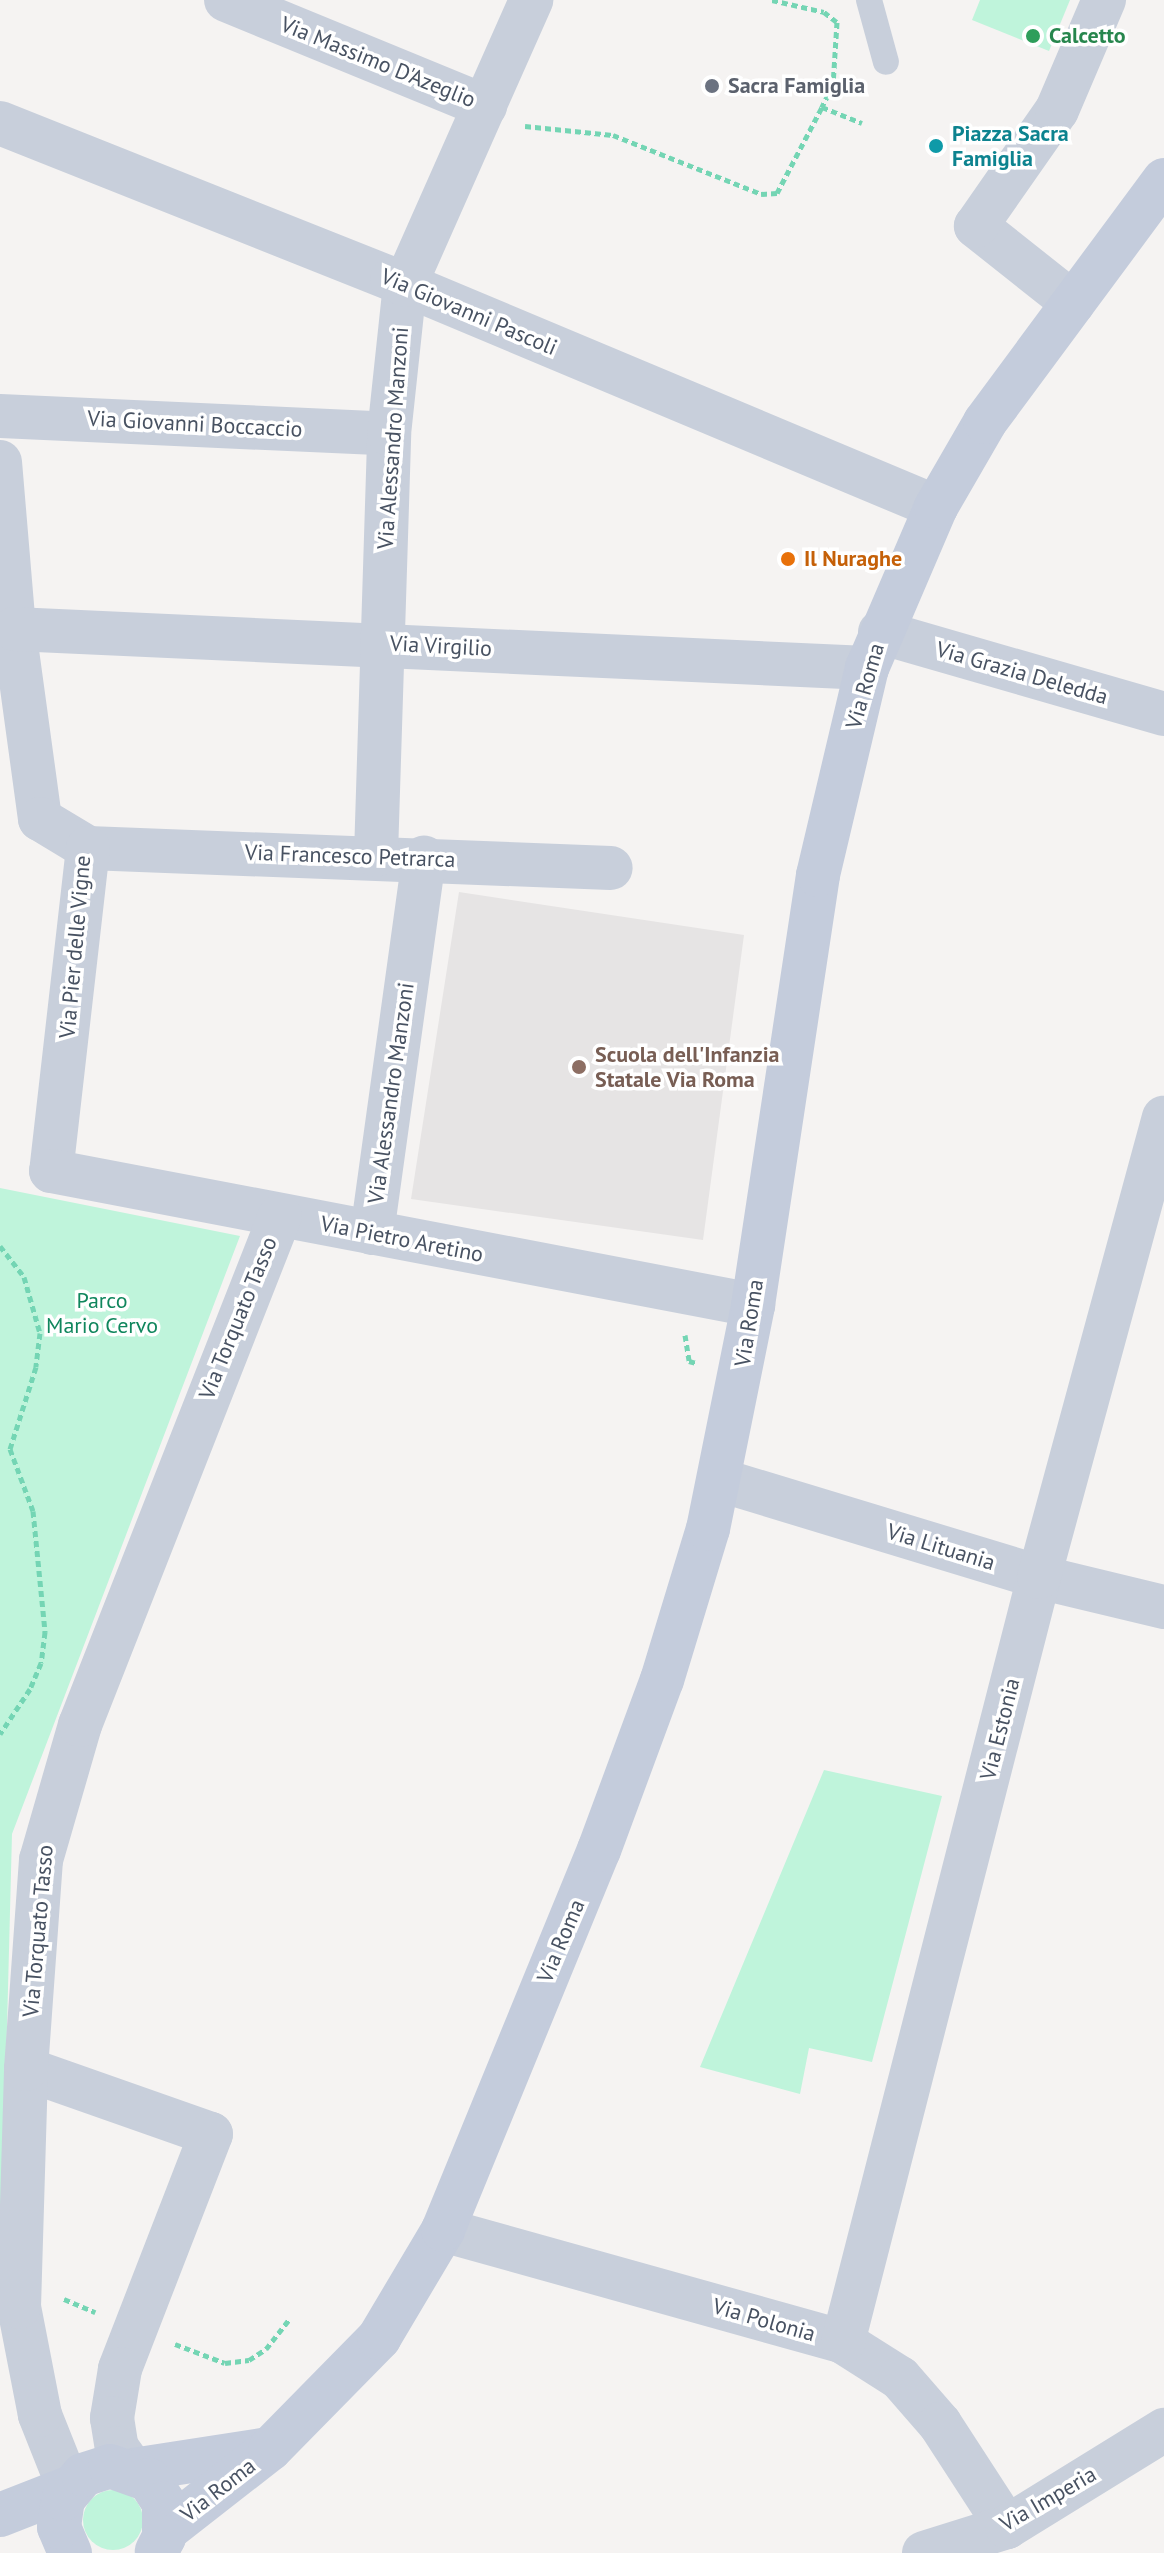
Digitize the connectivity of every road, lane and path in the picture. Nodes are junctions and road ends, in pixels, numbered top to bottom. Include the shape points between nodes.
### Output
1 (226, 0) edge
2 (531, 0) edge
3 (772, 0) edge
4 (869, 0) edge
5 (1104, 0) edge
6 (886, 62) dead end
7 (493, 88) junction
8 (822, 107) junction
9 (0, 123) edge
10 (862, 123) dead end
11 (1164, 180) edge
12 (405, 285) junction
13 (1073, 303) junction
14 (0, 416) edge
15 (389, 434) junction
16 (0, 462) edge
17 (936, 507) junction
18 (14, 629) junction
19 (381, 643) junction
20 (874, 650) junction
21 (1164, 714) edge
22 (88, 848) junction
23 (376, 855) junction
24 (424, 858) junction
25 (611, 868) dead end
26 (1164, 1118) edge
27 (51, 1171) joint
28 (280, 1216) junction
29 (372, 1233) junction
30 (0, 1246) edge
31 (753, 1305) junction
32 (720, 1480) junction
33 (1039, 1577) junction
34 (1164, 1607) edge
35 (0, 1734) edge
36 (26, 2069) junction
37 (443, 2230) junction
38 (843, 2342) junction
39 (1161, 2437) edge
40 (270, 2449) junction
41 (133, 2470) junction
42 (69, 2488) junction
43 (0, 2515) edge
44 (1015, 2540) edge
45 (161, 2546) edge
46 (70, 2553) edge
47 (924, 2553) edge
48 (967, 2553) edge

1 - 7 street, Via Massimo D'Azeglio
2 - 7 street, Via Alessandro Manzoni
3 - 8 path via 824,12 837,22 833,85
4 - 6 lane
5 - 13 street via 1057,110 976,226
7 - 8 path via 530,87 518,125 613,135 761,194 777,193
7 - 12 street, Via Alessandro Manzoni
8 - 10 path
9 - 12 street, Via Giovanni Pascoli
11 - 13 main road, Via Roma
12 - 15 street, Via Alessandro Manzoni
12 - 17 street, Via Giovanni Pascoli
13 - 17 main road, Via Roma via 985,422
14 - 15 street, Via Giovanni Boccaccio
15 - 19 street, Via Alessandro Manzoni
16 - 18 street, Via Pier delle Vigne
17 - 20 main road, Via Roma
18 - 19 street, Via Virgilio
18 - 22 street, Via Pier delle Vigne via 40,819
19 - 20 street, Via Virgilio
19 - 23 street, Via Alessandro Manzoni
20 - 21 street, Via Grazia Deledda
20 - 31 main road, Via Roma via 818,875
22 - 23 street, Via Francesco Petrarca
22 - 27 street, Via Pier delle Vigne
23 - 24 street, Via Francesco Petrarca
24 - 25 street, Via Francesco Petrarca
24 - 29 street, Via Alessandro Manzoni
26 - 33 street, Via Estonia
27 - 28 street, Via Pietro Aretino
28 - 29 street, Via Pietro Aretino
28 - 36 street, Via Torquato Tasso via 145,1549 62,1773 41,1860
29 - 31 street, Via Pietro Aretino
30 - 35 path via 24,1277 40,1333 36,1367 10,1449 33,1511 45,1632 41,1663 30,1689
31 - 32 main road, Via Roma
32 - 33 street, Via Lituania
32 - 37 main road, Via Roma via 662,1680 599,1850
33 - 34 street, Via Lituania
33 - 38 street, Via Estonia
36 - 41 street via 211,2134 120,2369 112,2418 117,2448
36 - 42 street, Via Torquato Tasso via 19,2307 40,2415
37 - 38 street, Via Polonia
37 - 40 main road, Via Roma via 379,2338
38 - 44 street, Via Polonia via 900,2378 940,2424
39 - 44 street, Via Imperia
40 - 41 main road, Via Roma
40 - 45 main road, Via Roma
41 - 42 main road, Via Roma via 93,2470
41 - 45 main road via 149,2480 164,2503
42 - 43 main road
42 - 46 main road via 59,2527
44 - 47 street, Via Imperia
44 - 48 street

